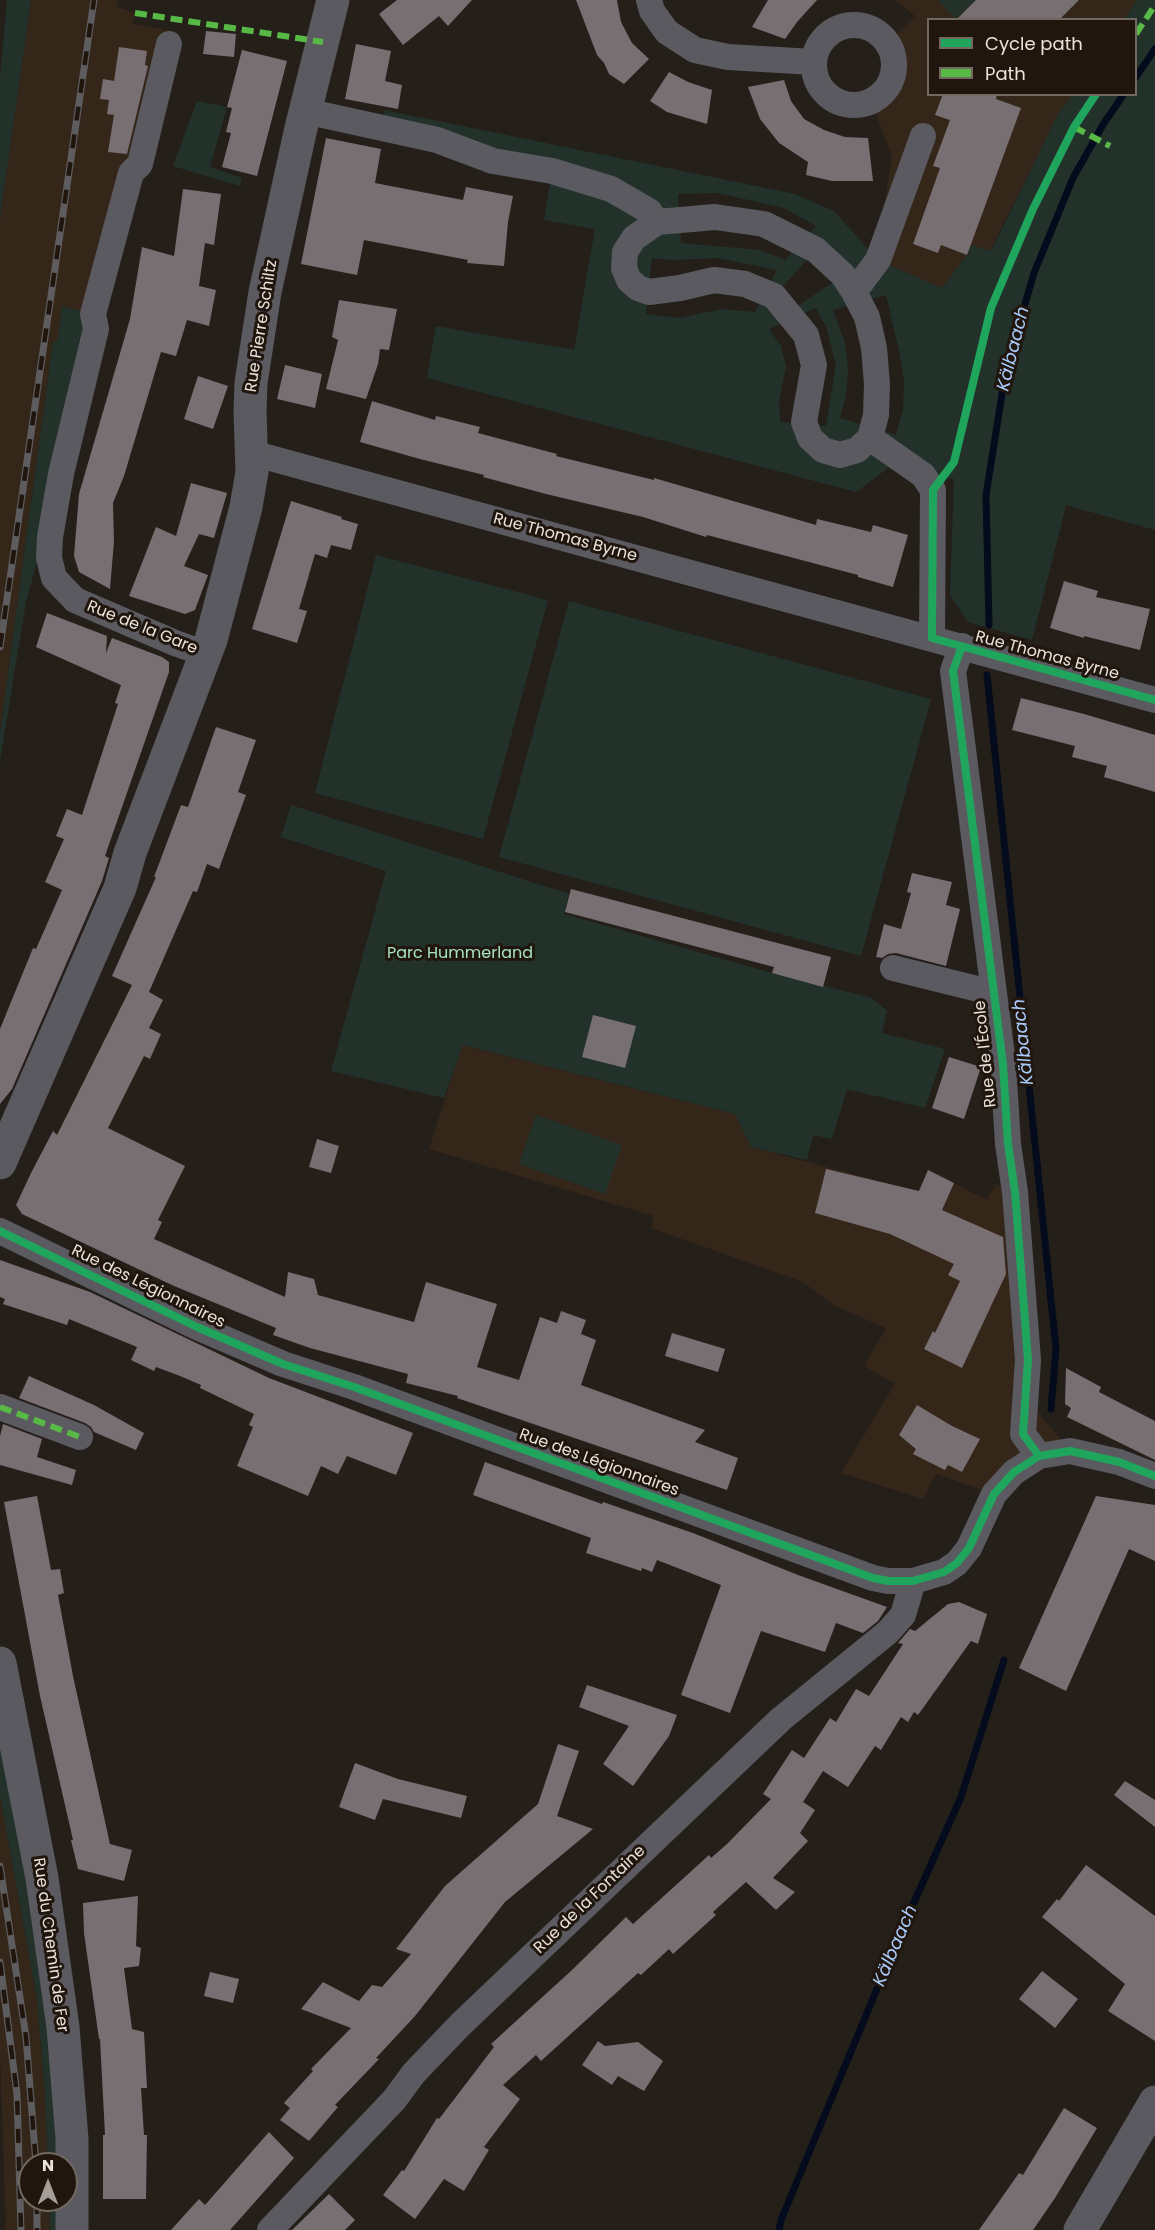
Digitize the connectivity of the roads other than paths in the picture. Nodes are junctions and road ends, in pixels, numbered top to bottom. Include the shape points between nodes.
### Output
1 (333, 0) edge
2 (649, 0) edge
3 (169, 44) dead end
4 (813, 62) dead end
5 (306, 111) junction
6 (923, 136) dead end
7 (657, 222) junction
8 (854, 292) junction
9 (870, 438) junction
10 (252, 453) junction
11 (932, 638) junction
12 (962, 646) junction
13 (206, 654) junction
14 (1155, 700) edge
15 (894, 968) dead end
16 (994, 993) junction
17 (0, 1163) edge
18 (0, 1231) edge
19 (0, 1407) edge
20 (80, 1437) dead end
21 (1039, 1456) junction
22 (1155, 1476) edge
23 (913, 1581) junction
24 (0, 1663) edge
25 (1155, 2102) edge
26 (72, 2230) edge
27 (270, 2230) edge
28 (1080, 2230) edge

1 - 5 main road, Rue Pierre Schiltz
2 - 4 street via 667,32 695,50 728,57
3 - 13 street, Rue de la Gare via 140,164 131,173 93,314 96,329 61,474 49,558 54,578 75,600
5 - 7 street via 437,140 493,160 552,171 611,189 649,211
5 - 10 main road, Rue Pierre Schiltz via 265,292 252,383
6 - 8 street via 878,260
7 - 8 street via 715,217 764,224 816,250 843,275
7 - 9 street via 634,238 625,252 624,268 629,280 649,292 714,280 745,284 774,296 806,335 813,365 804,422 810,438 823,450 840,455 857,450
8 - 9 street via 867,317 874,348 876,415
9 - 11 street via 923,475 933,490
10 - 11 street, Rue Thomas Byrne
10 - 13 main road, Rue Pierre Schiltz via 246,507
11 - 12 street, Rue Thomas Byrne
12 - 14 street, Rue Thomas Byrne
12 - 16 street, Rue de l'École via 953,670
13 - 17 main road, Rue de la Gare via 120,888
15 - 16 street
16 - 21 street, Rue de l'École via 1027,1348 1023,1434
18 - 23 street, Rue des Légionnaires via 197,1327 283,1364 873,1578
19 - 20 street
21 - 22 street, Rue des Légionnaires via 1070,1451 1119,1462
21 - 23 street, Rue des Légionnaires via 1014,1472 994,1494 969,1548 957,1563 944,1572
23 - 27 street, Rue de la Fontaine via 903,1615 888,1632 781,1719 460,2025
24 - 26 main road, Rue du Chemin de Fer via 42,1878 63,2027 72,2139
25 - 28 main road

